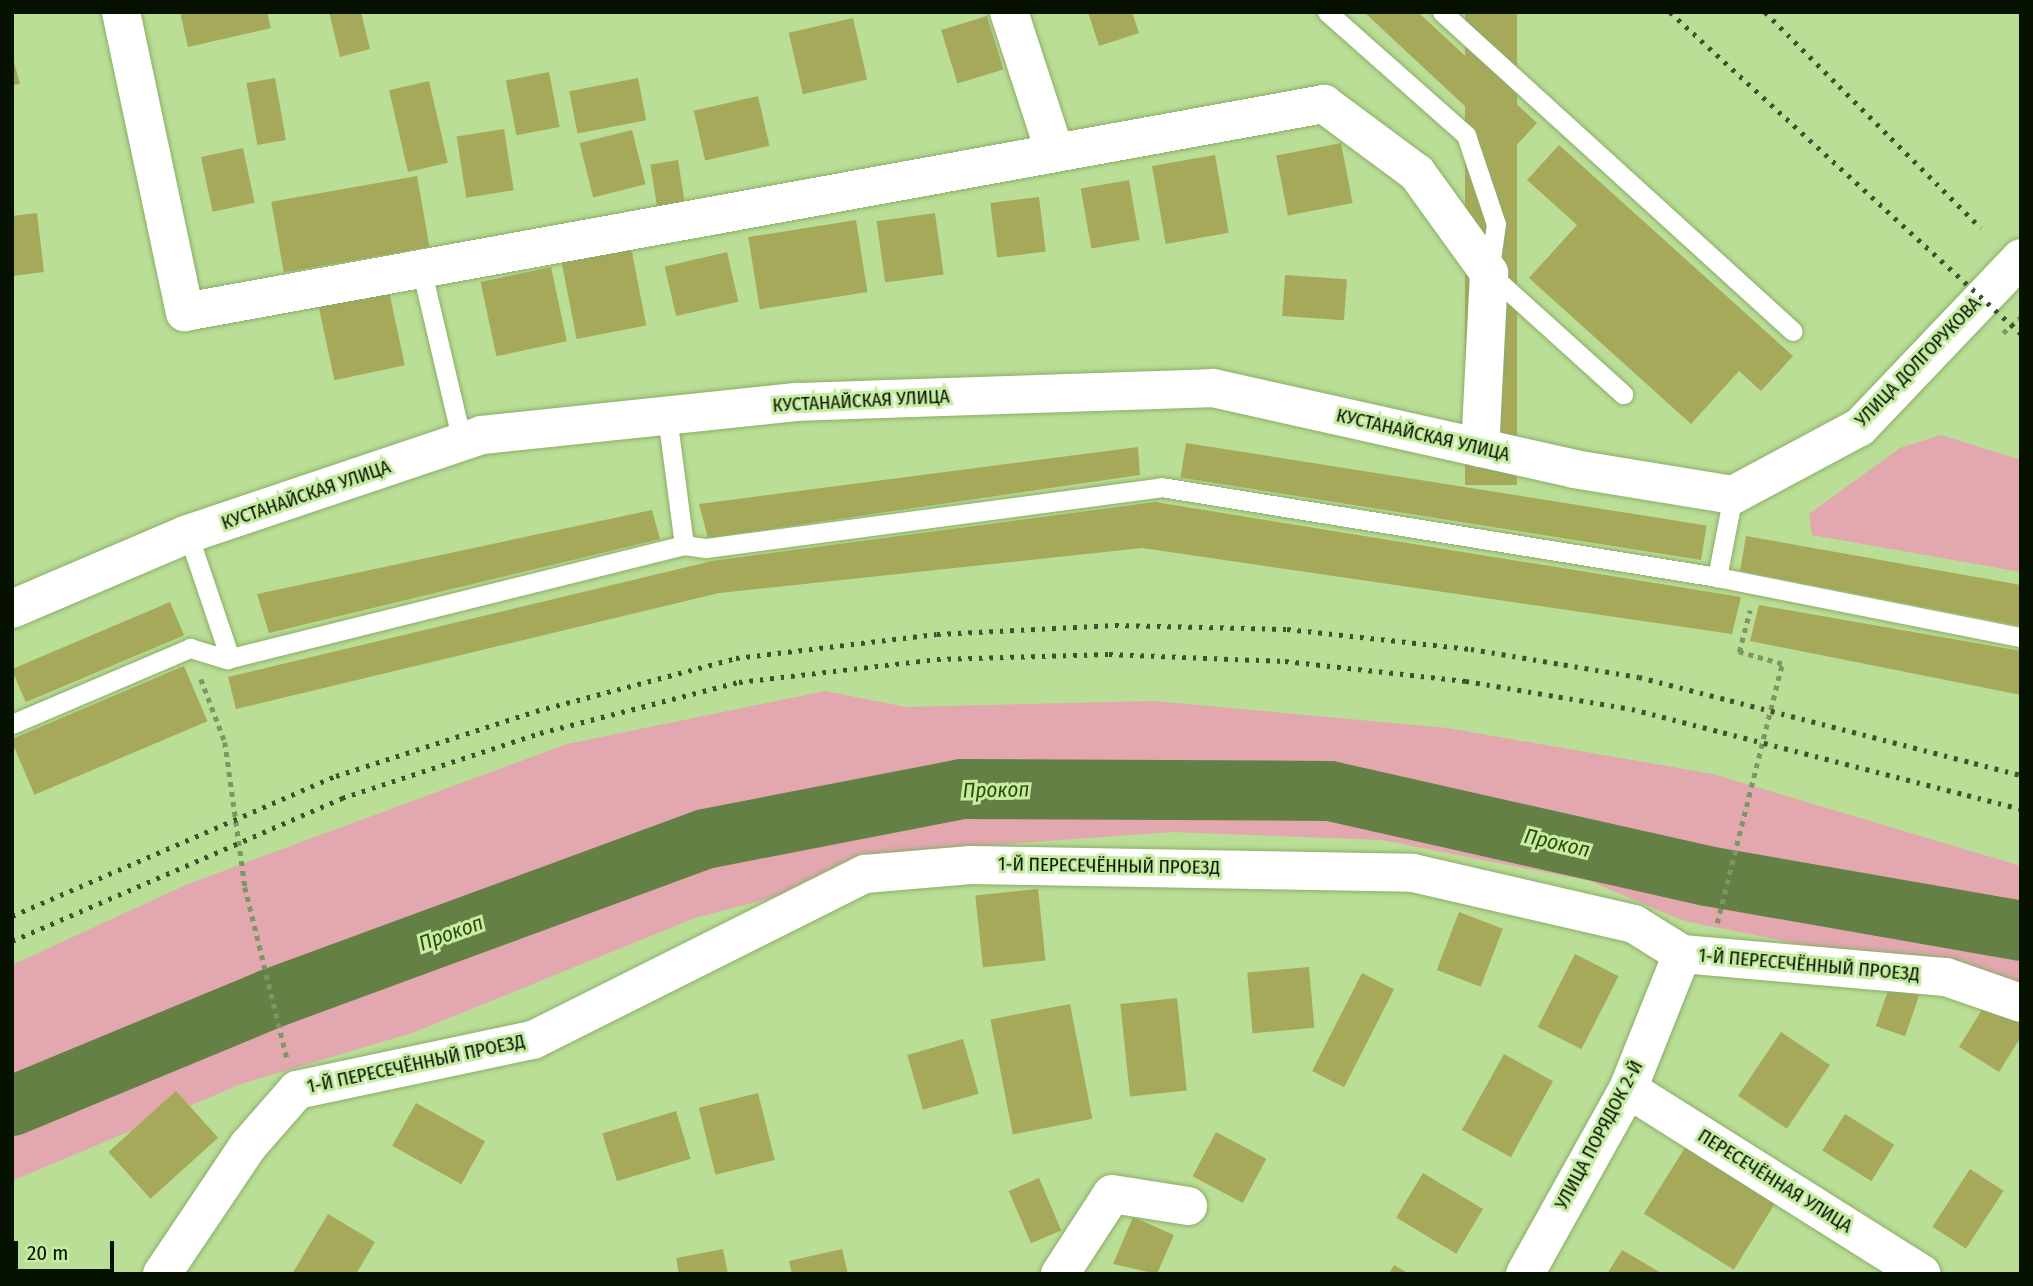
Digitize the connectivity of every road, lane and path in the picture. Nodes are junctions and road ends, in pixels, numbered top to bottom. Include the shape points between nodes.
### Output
1 (121, 12) edge
2 (1009, 12) edge
3 (1327, 12) edge
4 (1442, 12) edge
5 (1055, 153) junction
6 (2021, 258) edge
7 (421, 268) junction
8 (1489, 273) junction
9 (2021, 317) edge
10 (2012, 326) dead end
11 (1793, 331) dead end
12 (1623, 394) dead end
13 (667, 416) junction
14 (462, 442) junction
15 (1480, 448) junction
16 (1732, 495) junction
17 (188, 534) junction
18 (684, 545) junction
19 (1717, 577) junction
20 (1756, 585) junction
21 (12, 609) edge
22 (2021, 637) edge
23 (190, 648) junction
24 (230, 658) junction
25 (12, 724) edge
26 (1716, 927) dead end
27 (1682, 954) junction
28 (2021, 1003) edge
29 (1628, 1089) junction
30 (297, 1090) junction
31 (1188, 1206) dead end
32 (162, 1274) edge
33 (1060, 1274) edge
34 (1525, 1274) edge
35 (1922, 1274) edge

1 - 7 street via 186,312
2 - 5 street
3 - 8 lane via 1466,135 1496,224
4 - 11 lane
5 - 7 street
5 - 8 street via 1324,104 1418,173
6 - 16 street, УЛИЦА ДОЛГОРУКОВА via 1860,427
7 - 14 lane
8 - 12 lane
8 - 15 street
9 - 10 path
13 - 14 street, КУСТАНАЙСКАЯ УЛИЦА
13 - 15 street, КУСТАНАЙСКАЯ УЛИЦА via 796,402 1213,388
13 - 18 lane
14 - 17 street, КУСТАНАЙСКАЯ УЛИЦА
15 - 16 street, КУСТАНАЙСКАЯ УЛИЦА
16 - 19 lane
17 - 21 street, КУСТАНАЙСКАЯ УЛИЦА
17 - 24 lane
18 - 19 lane via 706,548 1161,487
18 - 24 lane
19 - 20 lane
20 - 22 lane
20 - 26 path via 1739,652 1782,664
23 - 24 lane
23 - 25 lane
23 - 30 path via 225,743 245,887
27 - 28 street, 1-Й ПЕРЕСЕЧЁННЫЙ ПРОЕЗД via 1946,977
27 - 29 street, УЛИЦА ПОРЯДОК 2-Й
27 - 30 street, 1-Й ПЕРЕСЕЧЁННЫЙ ПРОЕЗД via 1634,924 1413,873 971,865 865,874 533,1040
29 - 34 street, УЛИЦА ПОРЯДОК 2-Й
29 - 35 street, ПЕРЕСЕЧЁННАЯ УЛИЦА
30 - 32 street, 1-Й ПЕРЕСЕЧЁННЫЙ ПРОЕЗД via 248,1146
31 - 33 street via 1112,1194

